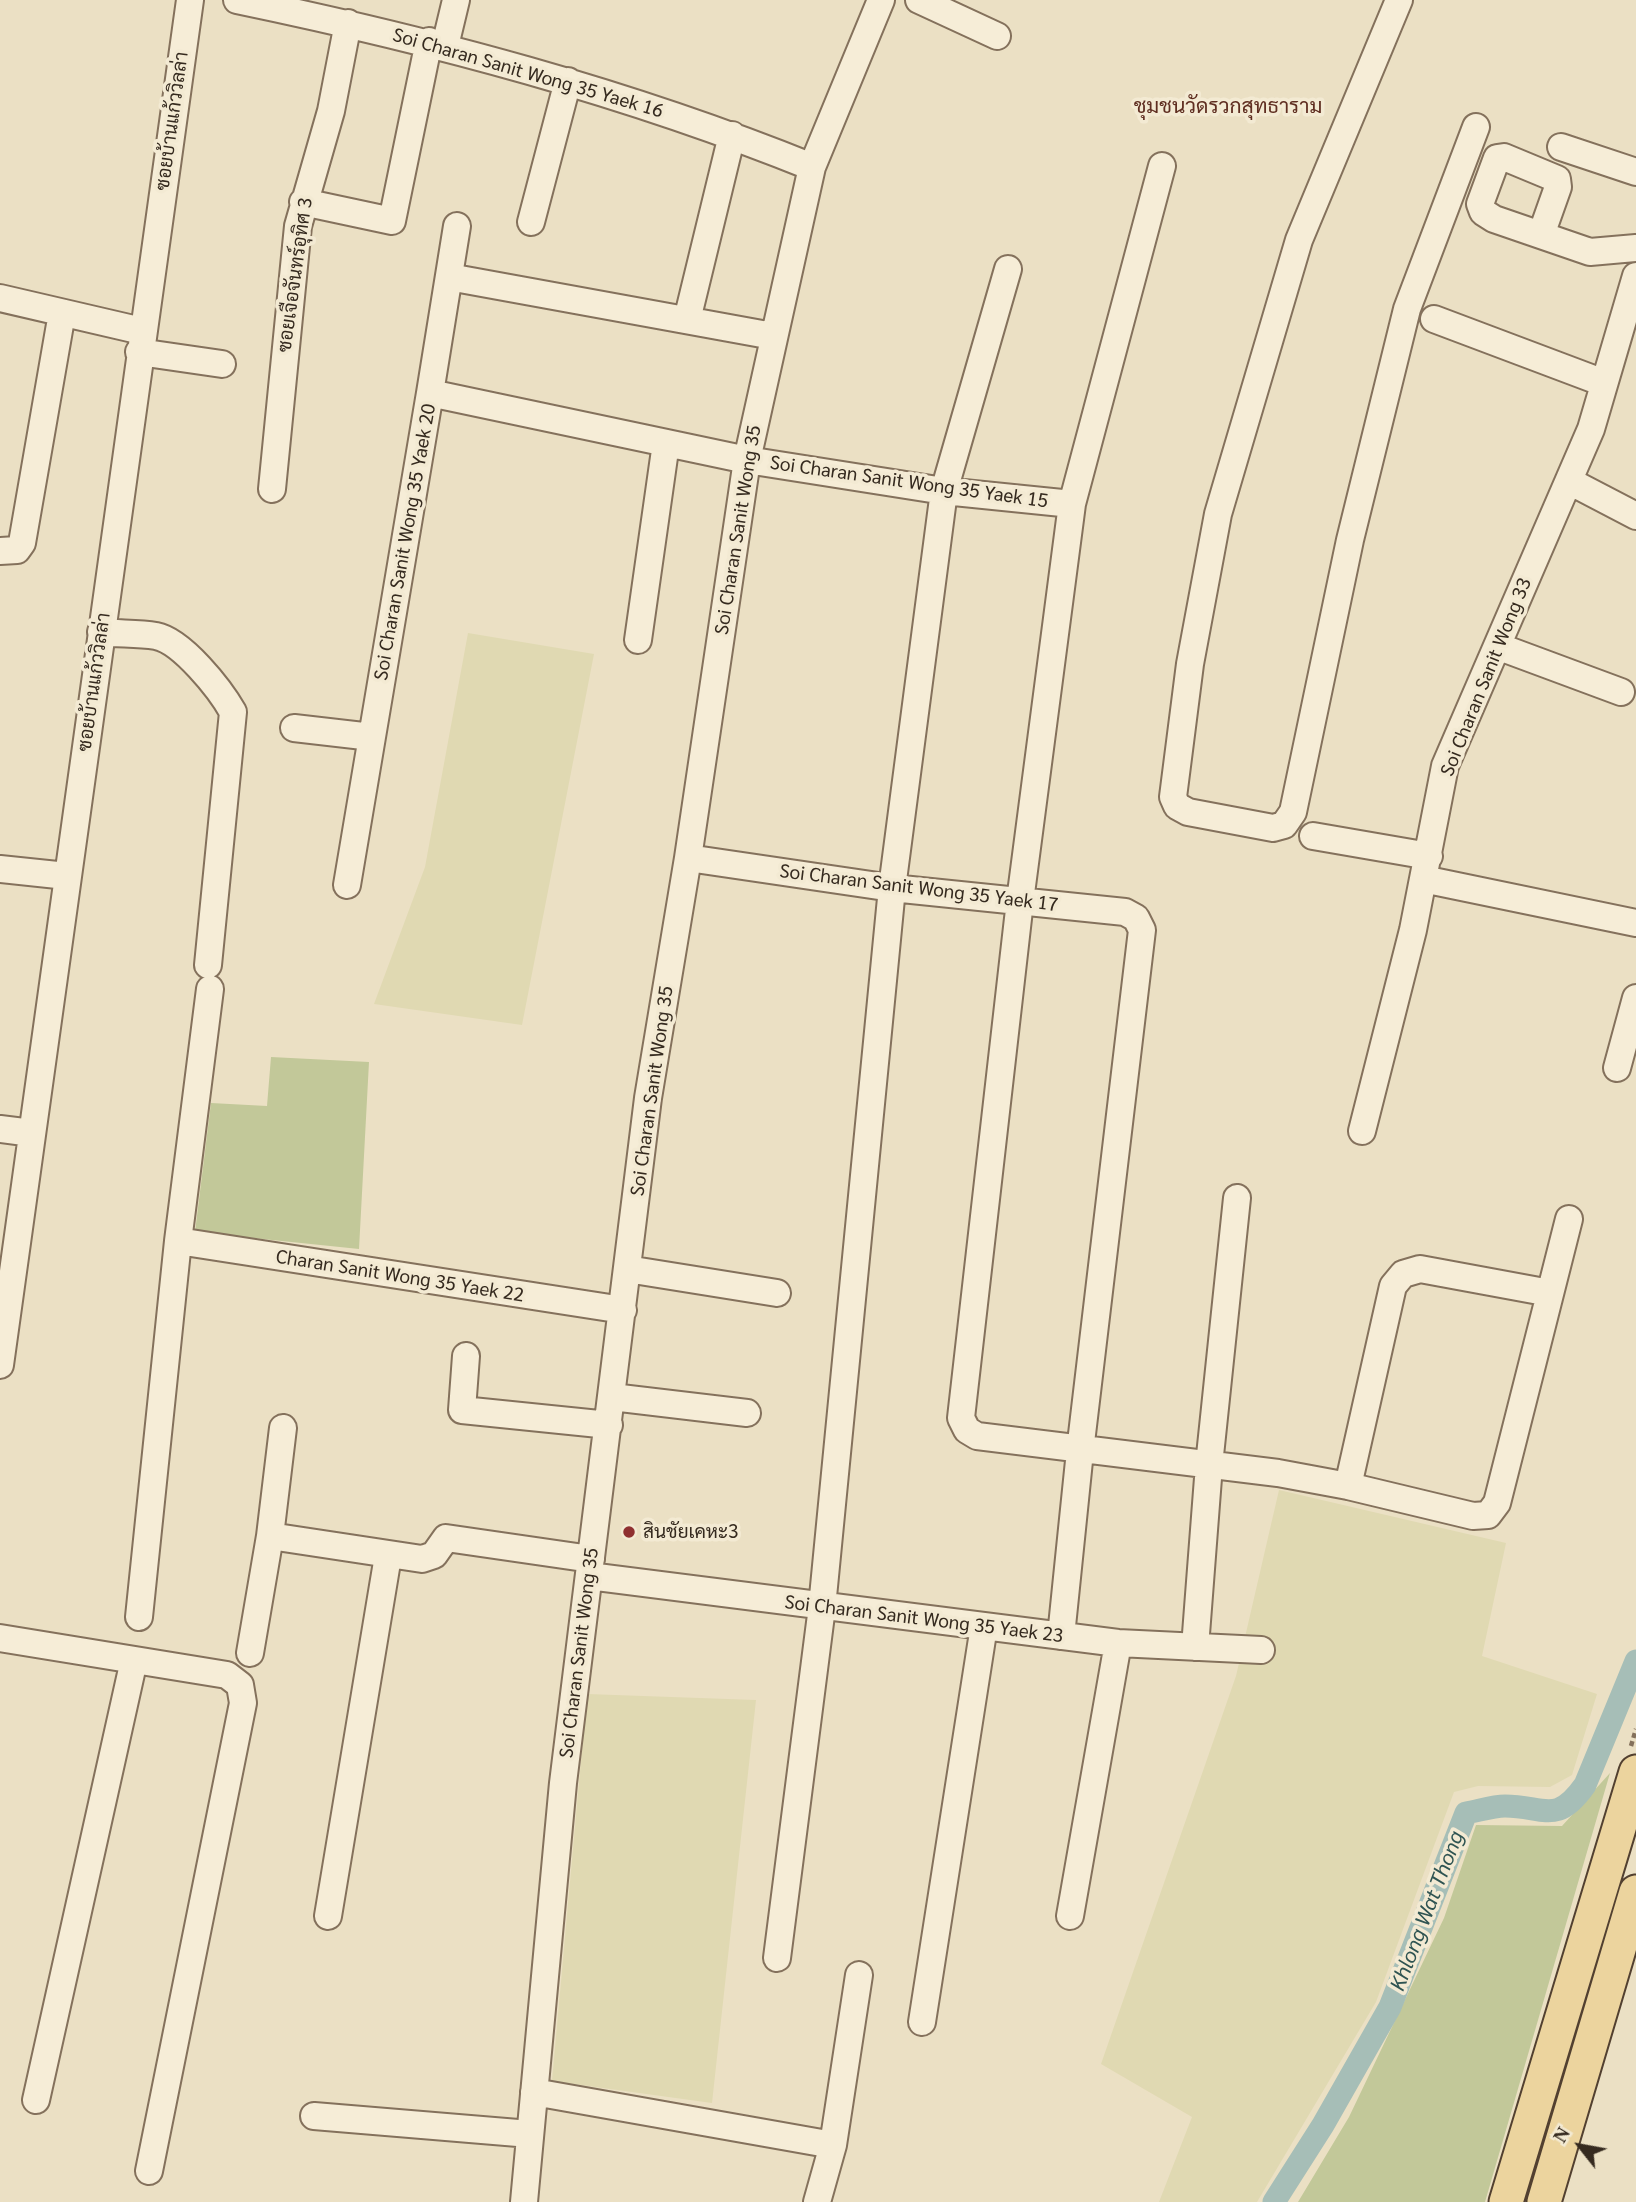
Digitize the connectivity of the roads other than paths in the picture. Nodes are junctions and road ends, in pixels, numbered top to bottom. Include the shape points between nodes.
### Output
1 (190, 0) edge
2 (237, 0) edge
3 (456, 0) edge
4 (881, 0) edge
5 (919, 0) edge
6 (1399, 0) edge
7 (348, 23) junction
8 (997, 36) dead end
9 (437, 44) junction
10 (568, 81) junction
11 (1476, 127) dead end
12 (732, 135) junction
13 (1561, 147) dead end
14 (1162, 166) dead end
15 (812, 167) junction
16 (1636, 172) edge
17 (303, 202) junction
18 (531, 222) dead end
19 (457, 226) dead end
20 (1541, 235) dead end
21 (1636, 248) edge
22 (1008, 269) dead end
23 (1636, 276) edge
24 (449, 277) junction
25 (0, 298) edge
26 (62, 313) junction
27 (1434, 319) dead end
28 (688, 320) junction
29 (773, 336) junction
30 (140, 342) junction
31 (222, 364) dead end
32 (1604, 383) junction
33 (430, 393) junction
34 (666, 443) junction
35 (747, 460) junction
36 (1569, 481) junction
37 (272, 489) dead end
38 (944, 491) junction
39 (1072, 504) junction
40 (1636, 516) edge
41 (0, 551) edge
42 (101, 632) junction
43 (638, 640) dead end
44 (1497, 646) junction
45 (1622, 692) dead end
46 (294, 728) dead end
47 (372, 737) junction
48 (1313, 836) dead end
49 (688, 858) junction
50 (1426, 868) junction
51 (0, 869) edge
52 (67, 876) junction
53 (347, 885) dead end
54 (892, 888) junction
55 (1020, 901) junction
56 (1636, 923) edge
57 (1636, 999) edge
58 (1617, 1068) dead end
59 (0, 1129) edge
60 (1362, 1131) dead end
61 (32, 1133) junction
62 (1237, 1198) dead end
63 (1569, 1219) dead end
64 (178, 1241) junction
65 (627, 1269) junction
66 (777, 1293) dead end
67 (1550, 1293) junction
68 (623, 1310) junction
69 (466, 1356) dead end
70 (0, 1365) edge
71 (612, 1396) junction
72 (747, 1413) dead end
73 (609, 1425) junction
74 (283, 1428) dead end
75 (1080, 1451) junction
76 (1209, 1465) junction
77 (1348, 1486) junction
78 (270, 1536) junction
79 (388, 1556) junction
80 (590, 1567) junction
81 (822, 1607) junction
82 (139, 1617) dead end
83 (984, 1626) junction
84 (1061, 1636) junction
85 (0, 1638) edge
86 (1118, 1643) junction
87 (1195, 1647) junction
88 (1261, 1650) dead end
89 (250, 1653) dead end
90 (134, 1660) junction
91 (1636, 1772) edge
92 (1636, 1892) edge
93 (328, 1916) dead end
94 (1070, 1916) dead end
95 (777, 1958) dead end
96 (859, 1975) dead end
97 (922, 2022) dead end
98 (534, 2092) junction
99 (36, 2100) dead end
100 (314, 2116) dead end
101 (530, 2134) junction
102 (833, 2145) junction
103 (149, 2171) dead end
104 (524, 2202) edge
105 (817, 2202) edge
106 (1506, 2202) edge
107 (1544, 2202) edge

1 - 30 street, ซอยบ้านแก้ววิลล่า
2 - 7 street, Soi Charan Sanit Wong 35 Yaek 16
3 - 9 street
4 - 15 street, Soi Charan Sanit Wong 35
5 - 8 street
6 - 11 street via 1299,240 1218,514 1190,664 1172,797 1188,812 1273,828 1284,825 1293,811 1350,540 1407,309
7 - 9 street, Soi Charan Sanit Wong 35 Yaek 16
7 - 17 street, ซอยเจือจันทร์อุทิศ 3 via 331,111
9 - 10 street, Soi Charan Sanit Wong 35 Yaek 16
9 - 17 street via 392,220
10 - 12 street, Soi Charan Sanit Wong 35 Yaek 16
10 - 18 street
12 - 15 street, Soi Charan Sanit Wong 35 Yaek 16
12 - 28 street
13 - 16 street
14 - 39 street
15 - 29 street, Soi Charan Sanit Wong 35
17 - 37 street, ซอยเจือจันทร์อุทิศ 3 via 284,345
19 - 24 street
20 - 21 street via 1590,252
22 - 38 street
23 - 32 street, Soi Charan Sanit Wong 33
24 - 28 street
24 - 33 street
25 - 26 street
26 - 30 street
26 - 41 street via 22,543 17,550
27 - 32 street
28 - 29 street
29 - 35 street, Soi Charan Sanit Wong 35
30 - 31 street
30 - 42 street, ซอยบ้านแก้ววิลล่า
32 - 36 street, Soi Charan Sanit Wong 33
33 - 34 street, Soi Charan Sanit Wong 35 Yaek 20
33 - 47 street, Soi Charan Sanit Wong 35 Yaek 20
34 - 35 street, Soi Charan Sanit Wong 35 Yaek 20
34 - 43 street
35 - 38 street, Soi Charan Sanit Wong 35 Yaek 15
35 - 49 street, Soi Charan Sanit Wong 35
36 - 40 street
36 - 44 street, Soi Charan Sanit Wong 33
38 - 39 street, Soi Charan Sanit Wong 35 Yaek 15
38 - 54 street
39 - 55 street
42 - 52 street, ซอยบ้านแก้ววิลล่า
42 - 64 street via 171,641 224,695 233,712 209,977
44 - 45 street
44 - 50 street, Soi Charan Sanit Wong 33 via 1445,766
46 - 47 street
47 - 53 street, Soi Charan Sanit Wong 35 Yaek 20
48 - 50 street
49 - 54 street, Soi Charan Sanit Wong 35 Yaek 17
49 - 65 street, Soi Charan Sanit Wong 35 via 648,1098
50 - 56 street
50 - 60 street, Soi Charan Sanit Wong 33
51 - 52 street
52 - 61 street, ซอยบ้านแก้ววิลล่า
54 - 55 street, Soi Charan Sanit Wong 35 Yaek 17
54 - 81 street
55 - 75 street via 961,1418 977,1436
55 - 75 street, Soi Charan Sanit Wong 35 Yaek 17 via 1125,912 1136,918 1142,930
57 - 58 street
59 - 61 street
61 - 70 street, ซอยบ้านแก้ววิลล่า
62 - 76 street
63 - 67 street
64 - 68 street, Charan Sanit Wong 35 Yaek 22
64 - 82 street
65 - 66 street
65 - 68 street, Soi Charan Sanit Wong 35
67 - 77 street via 1420,1269 1404,1274 1393,1286
67 - 77 street via 1497,1503 1488,1515 1473,1516
68 - 71 street, Soi Charan Sanit Wong 35
69 - 73 street via 462,1410
71 - 72 street
71 - 73 street, Soi Charan Sanit Wong 35
73 - 80 street, Soi Charan Sanit Wong 35
74 - 78 street
75 - 76 street
75 - 84 street
76 - 77 street
76 - 87 street
78 - 79 street
78 - 89 street
79 - 80 street, Soi Charan Sanit Wong 35 Yaek 23 via 429,1558 446,1538
79 - 93 street
80 - 81 street, Soi Charan Sanit Wong 35 Yaek 23
80 - 98 street, Soi Charan Sanit Wong 35 via 563,1783
81 - 83 street, Soi Charan Sanit Wong 35 Yaek 23
81 - 95 street
83 - 84 street, Soi Charan Sanit Wong 35 Yaek 23
83 - 97 street
84 - 86 street, Soi Charan Sanit Wong 35 Yaek 23
85 - 90 street
86 - 87 street, Soi Charan Sanit Wong 35 Yaek 23
86 - 94 street
87 - 88 street, Soi Charan Sanit Wong 35 Yaek 23
90 - 99 street
90 - 103 street via 227,1675 240,1685 243,1703
91 - 106 main road
92 - 107 main road
96 - 102 street
98 - 101 street, Soi Charan Sanit Wong 35
98 - 102 street
100 - 101 street
101 - 104 street, Soi Charan Sanit Wong 35
102 - 105 street

